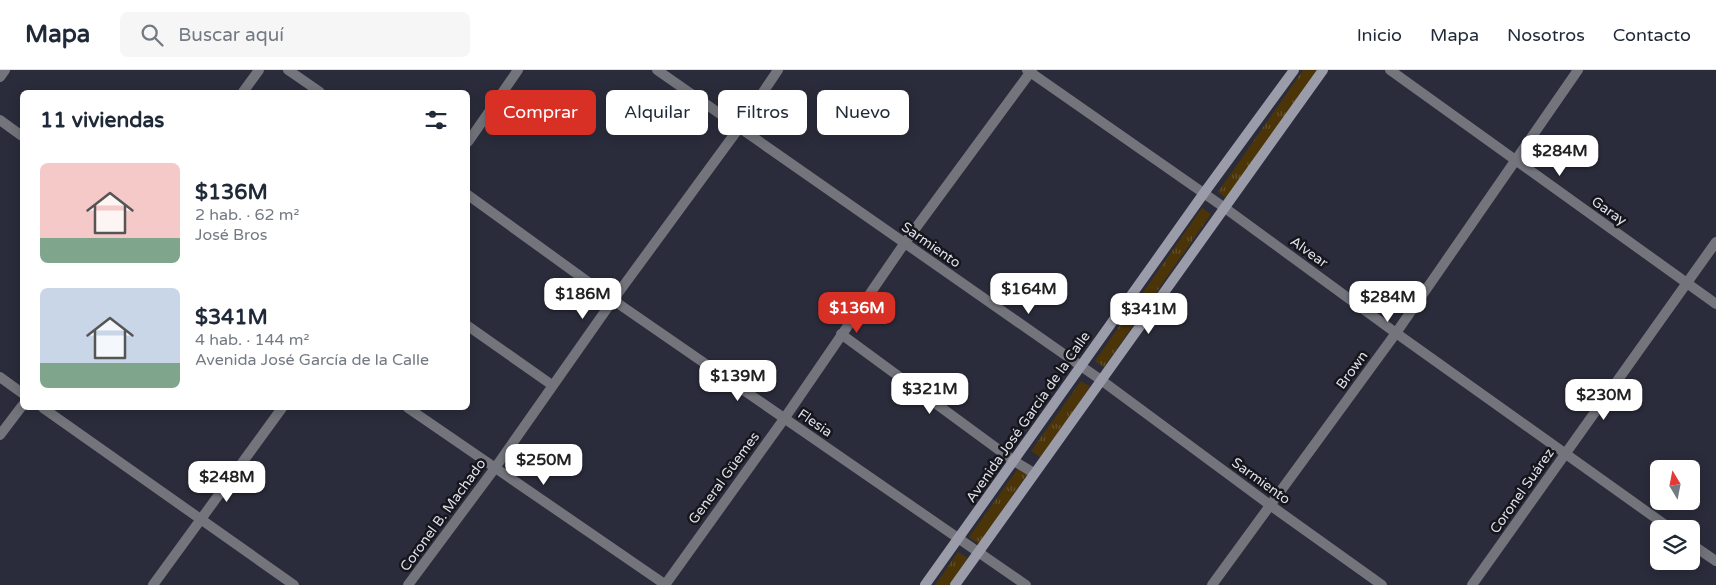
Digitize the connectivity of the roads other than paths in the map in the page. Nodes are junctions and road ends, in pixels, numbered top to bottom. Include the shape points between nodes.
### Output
1 (5, 70) edge
2 (259, 70) edge
3 (288, 70) edge
4 (518, 70) edge
5 (657, 70) edge
6 (778, 70) edge
7 (1294, 70) edge
8 (1323, 70) edge
9 (1390, 70) edge
10 (1578, 70) edge
11 (1030, 71) edge
12 (0, 77) edge
13 (244, 90) edge
14 (317, 90) edge
15 (765, 90) edge
16 (718, 113) edge
17 (0, 120) edge
18 (20, 135) edge
19 (734, 135) edge
20 (749, 135) edge
21 (470, 139) edge
22 (1516, 161) junction
23 (1204, 193) junction
24 (470, 196) edge
25 (1225, 208) junction
26 (1716, 242) edge
27 (904, 244) junction
28 (1687, 283) junction
29 (613, 300) junction
30 (1716, 304) edge
31 (470, 327) edge
32 (1396, 333) junction
33 (842, 334) junction
34 (1081, 366) junction
35 (0, 377) edge
36 (1101, 380) junction
37 (552, 385) junction
38 (20, 392) edge
39 (20, 409) edge
40 (46, 410) edge
41 (281, 410) edge
42 (411, 410) edge
43 (784, 419) junction
44 (0, 435) edge
45 (1565, 454) junction
46 (1014, 461) junction
47 (495, 468) junction
48 (1034, 473) junction
49 (1270, 505) junction
50 (200, 519) junction
51 (1657, 520) edge
52 (959, 538) junction
53 (1700, 550) edge
54 (979, 551) junction
55 (1716, 561) edge
56 (153, 585) edge
57 (294, 585) edge
58 (408, 585) edge
59 (665, 585) edge
60 (925, 585) edge
61 (955, 585) edge
62 (1026, 585) edge
63 (1212, 585) edge
64 (1382, 585) edge
65 (1472, 585) edge

1 - 12 street
2 - 13 street
3 - 14 street
4 - 21 street
5 - 16 street, Sarmiento
6 - 15 street, Coronel B. Machado
7 - 23 main road, Avenida José García de la Calle
8 - 25 main road
9 - 22 street, Garay
10 - 22 street, Brown
11 - 23 street, Alvear
11 - 27 street, General Güemes
17 - 18 street
19 - 29 street, Coronel B. Machado
20 - 27 street, Sarmiento
22 - 28 street, Garay
22 - 32 street, Brown
23 - 25 street, Alvear
23 - 34 main road, Avenida José García de la Calle
24 - 29 street, Flesia
25 - 32 street, Alvear
25 - 36 main road
26 - 28 street, Coronel Suárez
27 - 33 street, General Güemes
27 - 34 street, Sarmiento
28 - 30 street, Garay
28 - 45 street, Coronel Suárez
29 - 37 street, Coronel B. Machado
29 - 43 street, Flesia
31 - 37 street
32 - 45 street, Alvear
32 - 49 street, Brown
33 - 43 street, General Güemes
33 - 46 street
34 - 36 street, Sarmiento
34 - 46 main road, Avenida José García de la Calle
35 - 38 street
36 - 48 main road
36 - 49 street, Sarmiento
37 - 47 street, Coronel B. Machado
39 - 44 street
40 - 50 street
41 - 50 street
42 - 47 street
43 - 52 street, Flesia
43 - 59 street, General Güemes
45 - 51 street, Alvear
45 - 65 street, Coronel Suárez
46 - 48 street
46 - 52 main road, Avenida José García de la Calle
47 - 58 street, Coronel B. Machado
47 - 59 street
48 - 54 main road
49 - 63 street, Brown
49 - 64 street, Sarmiento
50 - 56 street
50 - 57 street
52 - 54 street, Flesia
52 - 60 main road, Avenida José García de la Calle
53 - 55 street
54 - 61 main road
54 - 62 street, Flesia

